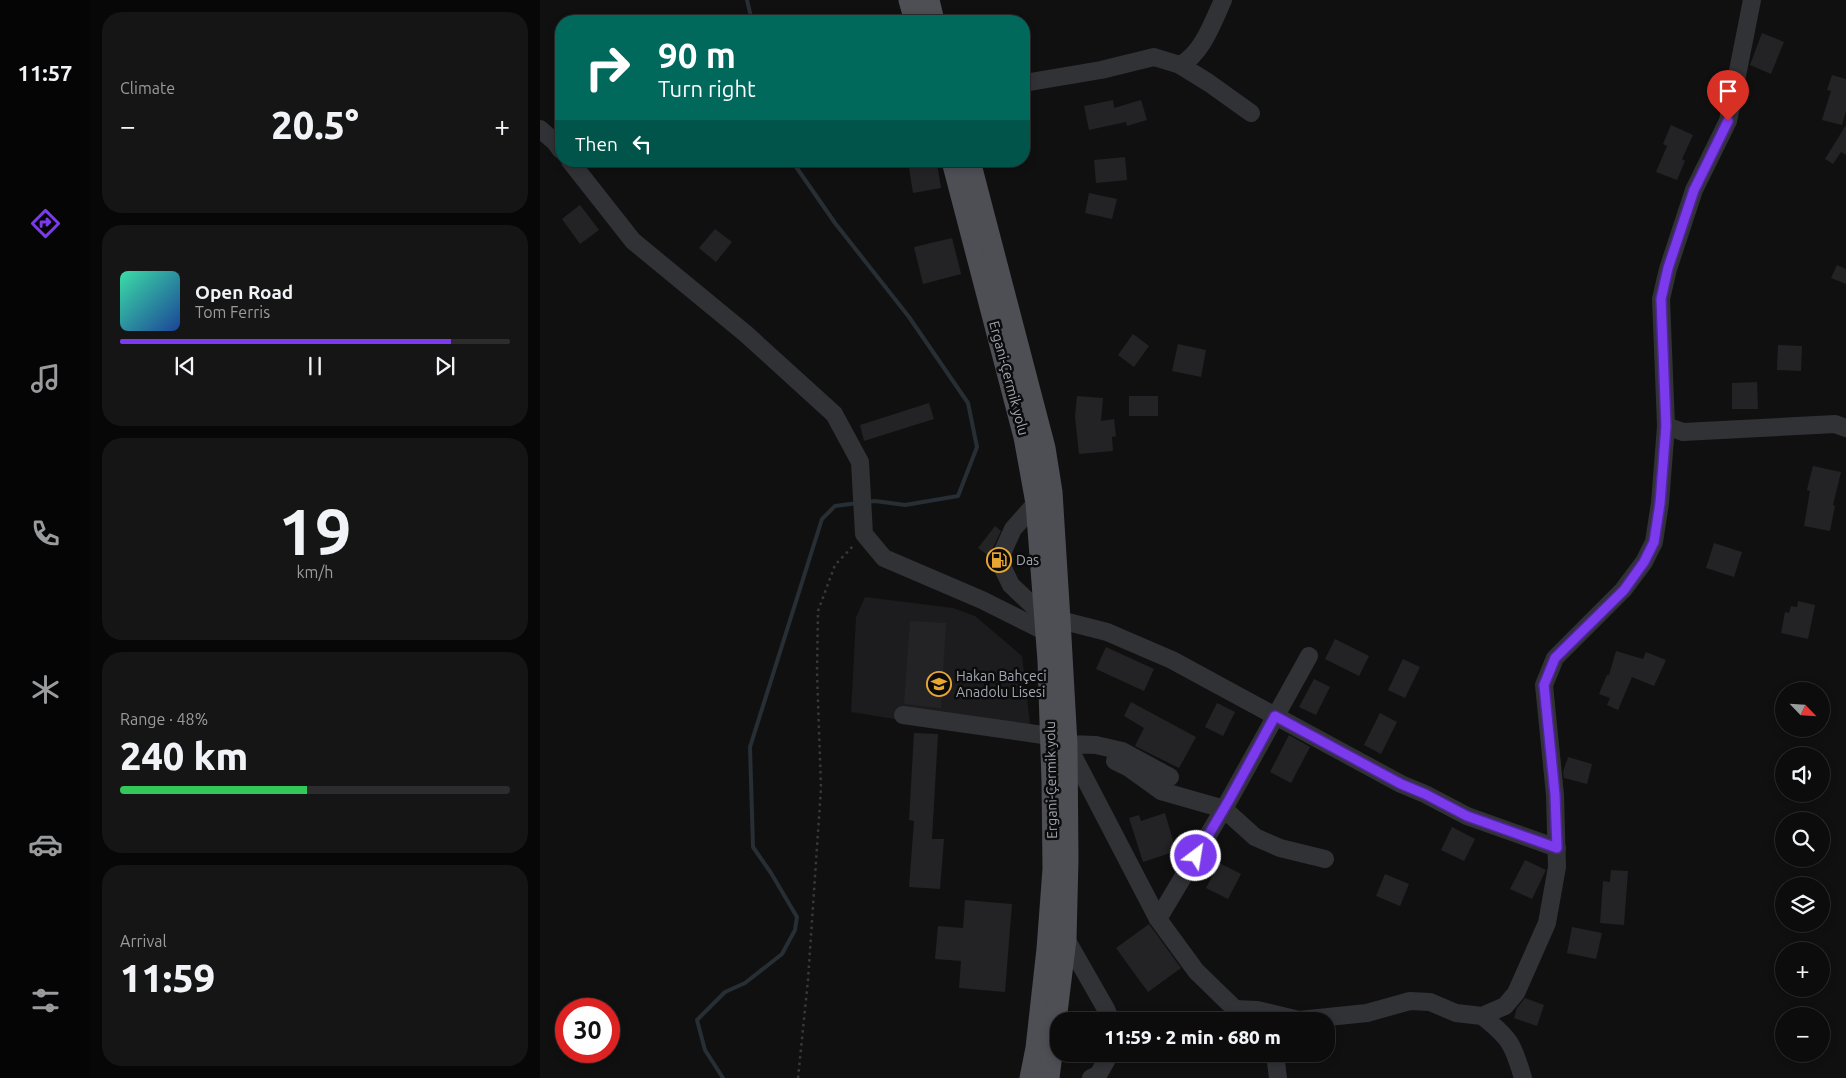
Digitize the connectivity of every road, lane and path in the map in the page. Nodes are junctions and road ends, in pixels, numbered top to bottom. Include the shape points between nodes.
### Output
1 (909, 0) edge
2 (929, 0) edge
3 (1223, 0) edge
4 (1752, 0) edge
5 (913, 15) edge
6 (933, 15) edge
7 (1180, 65) junction
8 (1030, 82) edge
9 (1251, 113) dead end
10 (540, 129) edge
11 (555, 142) edge
12 (575, 167) edge
13 (954, 167) edge
14 (972, 167) edge
15 (1666, 426) junction
16 (1846, 428) edge
17 (1036, 503) junction
18 (864, 534) junction
19 (1050, 623) junction
20 (1309, 656) dead end
21 (904, 714) dead end
22 (1275, 716) junction
23 (1059, 740) junction
24 (1096, 746) junction
25 (1170, 777) dead end
26 (1224, 809) junction
27 (1557, 848) junction
28 (1325, 859) dead end
29 (1158, 918) junction
30 (1066, 939) junction
31 (1235, 1009) junction
32 (1107, 1012) edge
33 (1239, 1012) edge
34 (1482, 1016) junction
35 (1105, 1062) edge
36 (1276, 1062) edge
37 (798, 1078) edge
38 (1030, 1078) edge
39 (1049, 1078) edge
40 (1090, 1078) edge
41 (1278, 1078) edge
42 (1523, 1078) edge

1 - 5 main road
2 - 6 main road
3 - 7 street via 1207,37 1187,62
4 - 15 street via 1728,121 1694,190 1661,299
7 - 8 street via 1154,57
7 - 9 street
10 - 11 street
12 - 18 street via 633,241 746,334 834,414 860,462
13 - 17 main road, Ergani-Çermik yolu via 1024,436
14 - 19 main road, Ergani-Çermik yolu via 1050,471
15 - 16 street via 1683,432 1835,424
15 - 27 street via 1654,542 1624,590 1555,658 1544,685
17 - 19 main road, Ergani-Çermik yolu
17 - 19 street via 1013,528 999,560 1011,585
18 - 19 street via 884,558 982,600
18 - 37 path via 835,565 818,611 821,788
19 - 22 street via 1107,632 1172,660
19 - 23 main road, Ergani-Çermik yolu
20 - 22 street
21 - 23 street
22 - 26 street
22 - 27 street via 1467,816
23 - 24 street
23 - 29 street
23 - 30 main road, Ergani-Çermik yolu via 1068,860
23 - 38 main road, Ergani-Çermik yolu via 1046,959
24 - 25 street via 1122,751
24 - 26 street via 1099,753 1129,768 1161,791
26 - 28 street via 1255,837 1280,848
26 - 29 street
27 - 34 street via 1557,867 1547,923 1516,994 1505,1006
29 - 31 street via 1196,970
30 - 32 street
30 - 39 main road, Ergani-Çermik yolu
31 - 33 street
31 - 34 street via 1257,1010 1300,1020 1367,1013 1410,1001 1430,1002 1456,1013
34 - 42 street via 1504,1033 1515,1051
35 - 40 street via 1098,1075
36 - 41 street

